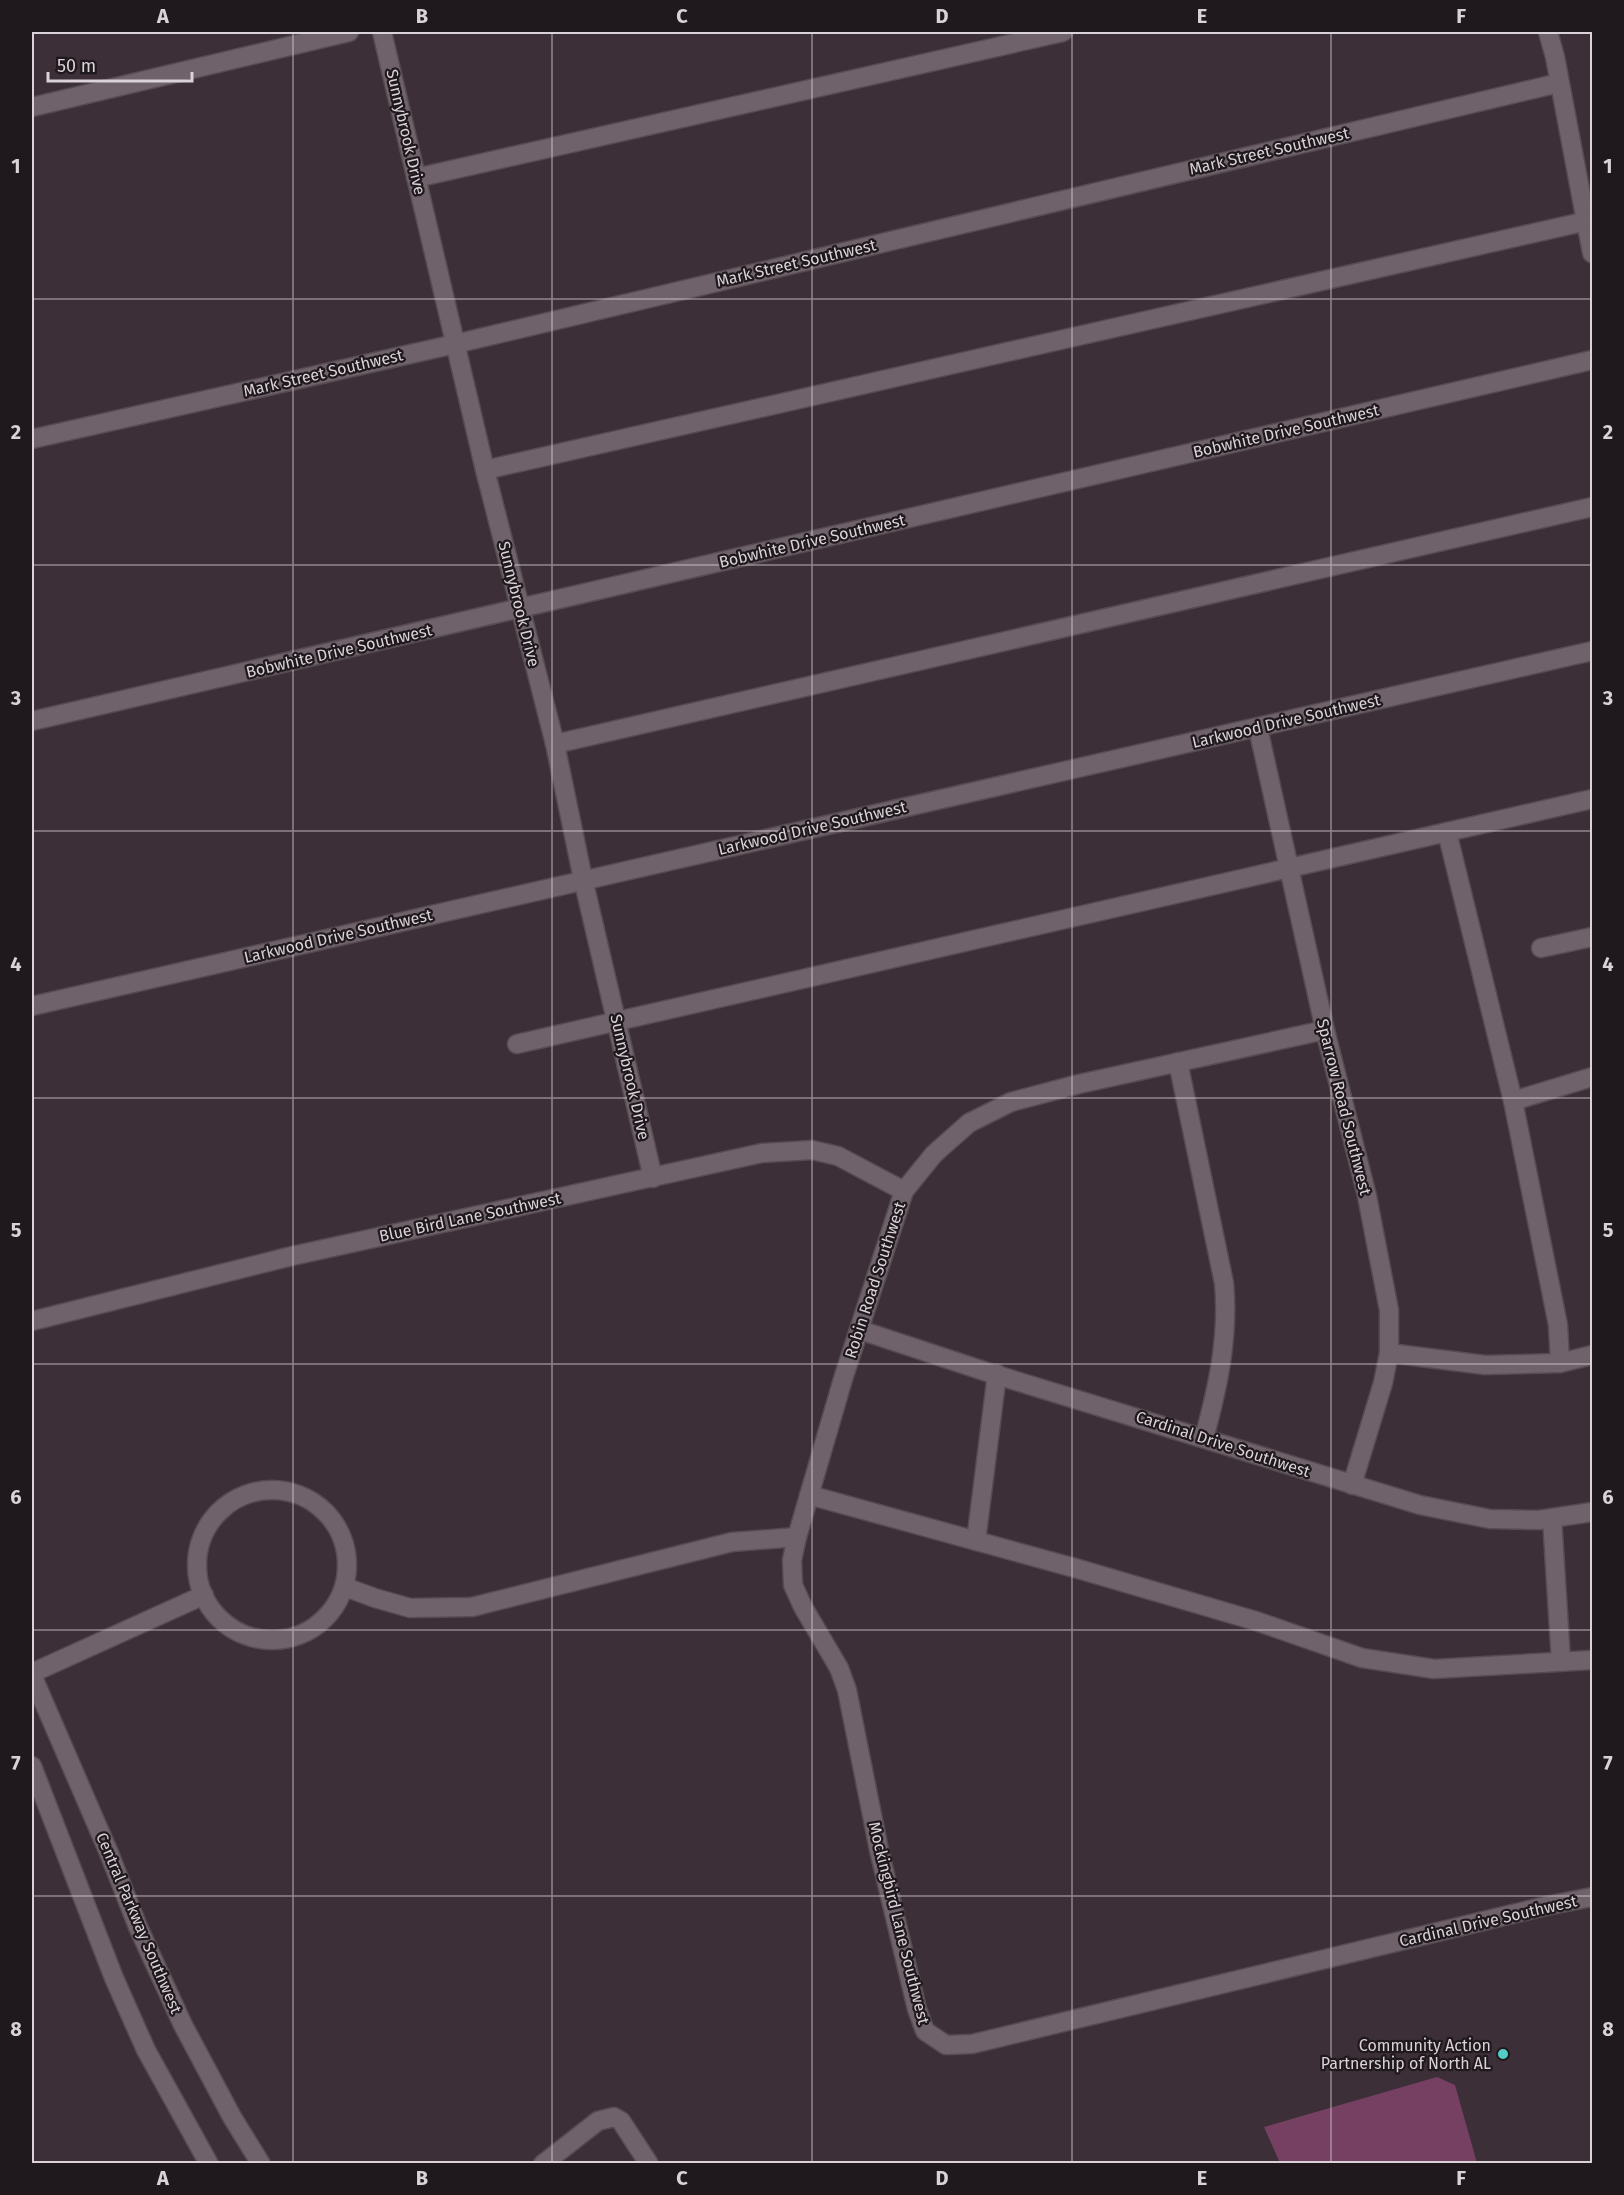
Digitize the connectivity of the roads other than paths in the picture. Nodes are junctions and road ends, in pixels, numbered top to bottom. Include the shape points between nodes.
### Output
1 (349, 32) edge
2 (382, 32) edge
3 (1063, 32) edge
4 (1548, 32) edge
5 (1559, 83) junction
6 (32, 107) edge
7 (416, 178) junction
8 (1586, 189) edge
9 (1587, 220) junction
10 (1593, 254) edge
11 (455, 344) junction
12 (1593, 360) edge
13 (32, 439) edge
14 (485, 470) junction
15 (1593, 507) edge
16 (521, 609) junction
17 (1593, 651) edge
18 (32, 721) edge
19 (1258, 728) junction
20 (555, 744) junction
21 (1593, 799) edge
22 (1447, 832) junction
23 (1288, 868) junction
24 (583, 879) junction
25 (1593, 937) edge
26 (1541, 948) dead end
27 (32, 1006) edge
28 (617, 1021) junction
29 (1324, 1030) junction
30 (517, 1044) dead end
31 (1178, 1062) junction
32 (1593, 1077) edge
33 (1513, 1101) junction
34 (653, 1178) junction
35 (904, 1191) junction
36 (32, 1321) edge
37 (860, 1330) junction
38 (1389, 1353) junction
39 (1593, 1355) edge
40 (1560, 1364) junction
41 (997, 1374) junction
42 (1204, 1438) junction
43 (1352, 1485) junction
44 (808, 1495) junction
45 (1593, 1512) edge
46 (1552, 1518) junction
47 (796, 1537) junction
48 (976, 1541) junction
49 (345, 1587) junction
50 (204, 1595) junction
51 (803, 1607) joint
52 (1593, 1660) edge
53 (1561, 1661) junction
54 (32, 1674) edge
55 (32, 1766) edge
56 (1593, 1897) edge
57 (1383, 1946) joint
58 (209, 2163) edge
59 (261, 2163) edge
60 (543, 2163) edge
61 (650, 2163) edge

1 - 6 street
2 - 7 street, Sunnybrook Drive
3 - 7 street
4 - 5 street
5 - 8 street
5 - 11 street, Mark Street Southwest
7 - 11 street, Sunnybrook Drive
8 - 9 street
9 - 10 street
9 - 14 street
11 - 13 street, Mark Street Southwest
11 - 14 street, Sunnybrook Drive
12 - 16 street, Bobwhite Drive Southwest
14 - 16 street, Sunnybrook Drive
15 - 20 street
16 - 18 street, Bobwhite Drive Southwest
16 - 20 street, Sunnybrook Drive
17 - 19 street, Larkwood Drive Southwest
19 - 23 street, Sparrow Road Southwest
19 - 24 street, Larkwood Drive Southwest
20 - 24 street, Sunnybrook Drive
21 - 22 street
22 - 23 street
22 - 33 street
23 - 28 street
23 - 29 street, Sparrow Road Southwest
24 - 27 street, Larkwood Drive Southwest
24 - 28 street, Sunnybrook Drive
25 - 26 street
28 - 30 street
28 - 34 street, Sunnybrook Drive
29 - 31 street, Robin Road Southwest
29 - 38 street, Sparrow Road Southwest via 1377,1243 1389,1310
31 - 35 street, Robin Road Southwest via 1011,1102 969,1123 934,1154
31 - 42 street via 1227,1311 1221,1370
32 - 33 street
33 - 40 street via 1558,1325
34 - 35 street, Blue Bird Lane Southwest via 762,1153 812,1150 838,1156
34 - 36 street, Blue Bird Lane Southwest via 292,1256
35 - 37 street, Robin Road Southwest
37 - 41 street, Cardinal Drive Southwest
37 - 44 street, Robin Road Southwest
38 - 40 street via 1485,1365
38 - 43 street, Sparrow Road Southwest
39 - 40 street
41 - 42 street, Cardinal Drive Southwest
41 - 48 street
42 - 43 street, Cardinal Drive Southwest
43 - 46 street, Cardinal Drive Southwest via 1420,1505 1490,1519
44 - 47 street, Robin Road Southwest
44 - 48 street
45 - 46 street, Cardinal Drive Southwest
46 - 53 street
47 - 49 street via 732,1542 472,1607 410,1608
47 - 51 street, Robin Road Southwest via 792,1560 794,1585
48 - 53 street via 1256,1621 1362,1658 1434,1669
49 - 50 street via 335,1608 318,1625 298,1636 275,1640 252,1638 230,1628 213,1612
49 - 50 street via 348,1561 343,1536 328,1513 308,1497 283,1489 256,1491 232,1500 212,1518 200,1541 196,1567
50 - 54 street
51 - 57 street, Mockingbird Lane Southwest via 828,1647 847,1690 879,1850 917,2009 925,2031 946,2045 972,2044
52 - 53 street
54 - 59 street, Central Parkway Southwest via 183,2025
55 - 58 street via 146,2050
56 - 57 street, Cardinal Drive Southwest
60 - 61 street via 598,2121 614,2117 621,2121

